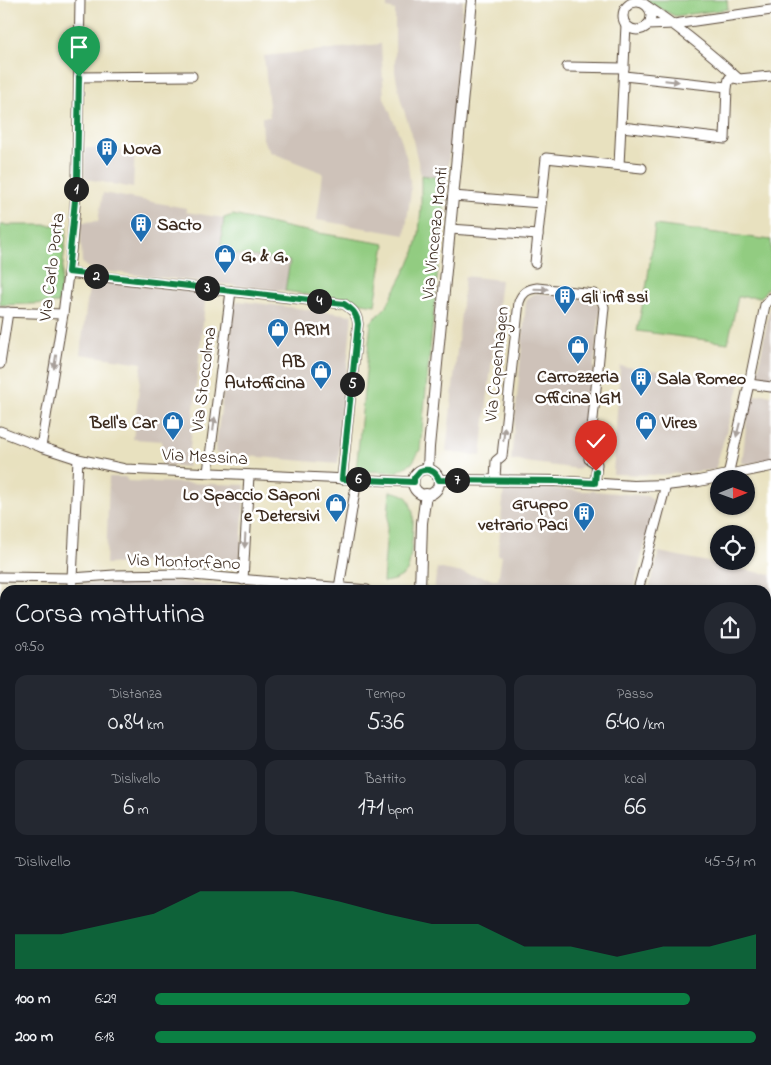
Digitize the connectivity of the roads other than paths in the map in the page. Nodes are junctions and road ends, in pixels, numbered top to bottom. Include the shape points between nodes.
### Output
1 (80, 0) edge
2 (472, 0) edge
3 (643, 3) edge
4 (625, 4) edge
5 (771, 10) edge
6 (674, 24) junction
7 (626, 25) junction
8 (647, 25) junction
9 (567, 67) dead end
10 (624, 72) junction
11 (192, 76) dead end
12 (771, 76) edge
13 (79, 77) junction
14 (739, 80) junction
15 (727, 87) junction
16 (622, 127) junction
17 (619, 165) junction
18 (642, 168) dead end
19 (454, 196) junction
20 (541, 203) junction
21 (450, 229) junction
22 (538, 235) junction
23 (535, 263) dead end
24 (68, 272) junction
25 (231, 291) junction
26 (768, 301) edge
27 (4, 312) edge
28 (63, 314) junction
29 (0, 364) edge
30 (749, 384) junction
31 (771, 387) edge
32 (0, 431) edge
33 (41, 447) junction
34 (78, 459) junction
35 (771, 466) edge
36 (428, 469) junction
37 (729, 470) edge
38 (752, 470) edge
39 (208, 472) junction
40 (249, 475) junction
41 (710, 478) edge
42 (342, 479) junction
43 (357, 479) junction
44 (439, 480) junction
45 (495, 480) junction
46 (414, 482) junction
47 (595, 483) junction
48 (666, 485) junction
49 (426, 494) junction
50 (0, 578) edge
51 (72, 578) junction
52 (243, 580) junction
53 (72, 585) edge
54 (303, 585) edge
55 (339, 585) edge
56 (420, 585) edge
57 (639, 585) edge

1 - 13 street, Via Carlo Porta
2 - 19 street, Via Vincenzo Monti
3 - 4 street
3 - 6 street
3 - 8 street via 651,15
4 - 7 street via 623,17
5 - 6 street
6 - 8 street
6 - 14 street
7 - 8 street via 639,29
7 - 10 street
9 - 10 street
10 -> 15 street
10 - 16 street
11 - 13 street
12 - 14 street
13 - 24 street, Via Carlo Porta via 77,180
14 - 15 street via 729,79
15 - 16 street via 725,140
16 - 17 street
17 - 18 street
17 - 20 street via 546,158
19 - 20 street
19 - 21 street, Via Vincenzo Monti
20 - 22 street
21 - 22 street
21 - 36 street, Via Vincenzo Monti
22 - 23 street
24 - 25 street
24 - 28 street, Via Carlo Porta
39 -> 25 street, Via Stoccolma
25 - 42 street via 344,304 357,315
26 - 30 street
27 - 28 street
27 - 29 street
28 -> 33 street, Via Carlo Porta
30 - 31 street
30 -> 37 street
32 - 33 street, Via Messina
33 - 34 street, Via Messina
34 - 39 street, Via Messina via 125,469
34 - 51 street
35 - 38 street
36 - 44 street
36 - 46 street via 420,471
39 - 40 street, Via Messina
40 - 42 street, Via Messina
40 -> 52 street
41 - 48 street
42 - 43 street, Via Messina
43 - 46 street, Via Messina
43 - 55 street
44 - 45 street
44 - 49 street via 436,490
45 - 47 street
45 -> 47 street, Via Copenhagen via 496,461 502,456 521,297 530,289 537,288 594,294 604,307 589,458 597,464
46 - 49 street via 416,489
47 - 48 street
48 - 57 street
49 - 56 street
50 - 51 street, Via Montorfano
51 - 52 street, Via Montorfano via 180,574
51 - 53 street
52 - 54 street, Via Montorfano

